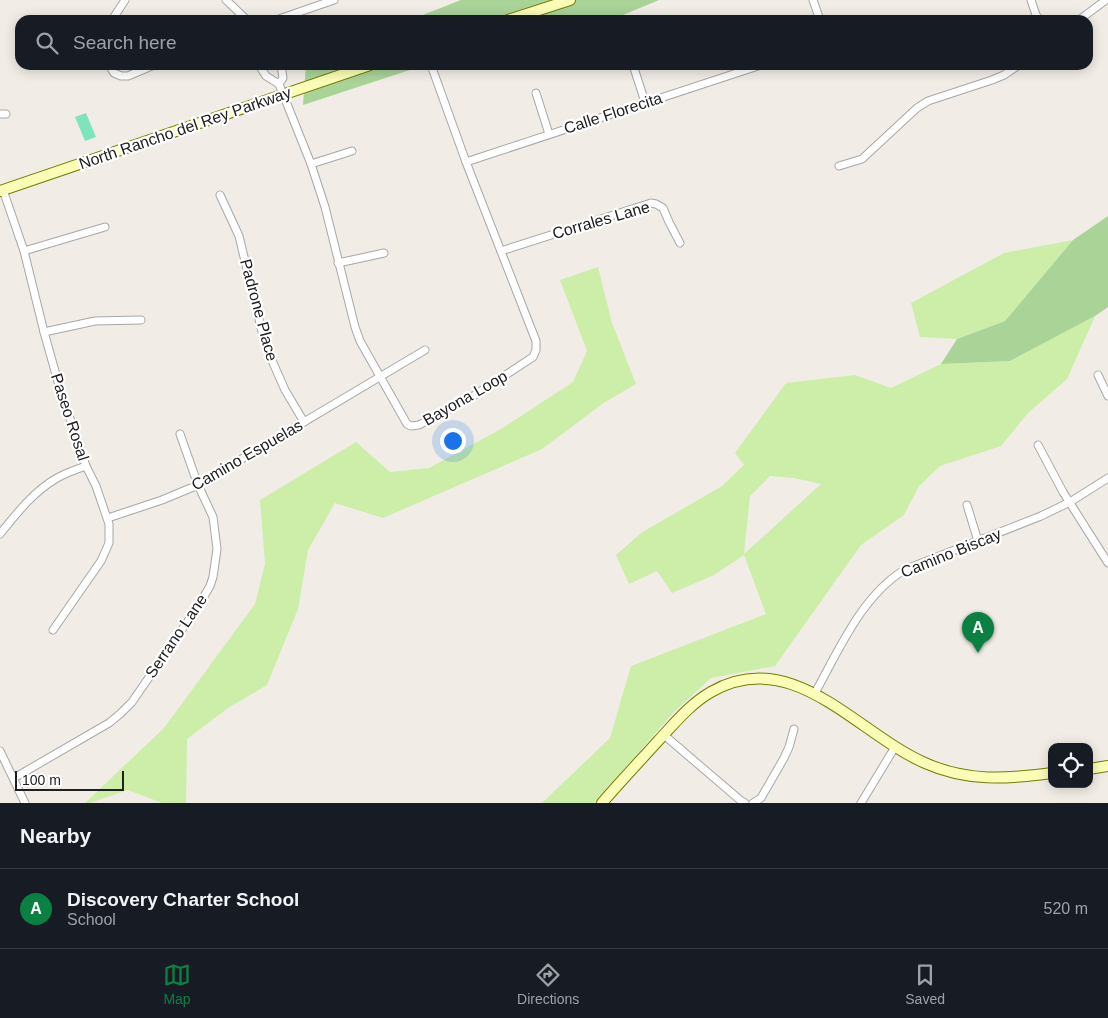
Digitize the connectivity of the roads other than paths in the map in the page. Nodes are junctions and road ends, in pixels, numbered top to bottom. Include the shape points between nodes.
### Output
1 (125, 0) edge
2 (226, 0) edge
3 (334, 0) edge
4 (570, 0) edge
5 (813, 0) edge
6 (1032, 0) edge
7 (1106, 0) edge
8 (115, 15) edge
9 (242, 15) edge
10 (290, 15) edge
11 (524, 15) edge
12 (818, 15) edge
13 (1036, 15) edge
14 (1086, 15) edge
15 (112, 70) edge
16 (141, 70) edge
17 (262, 70) edge
18 (282, 70) edge
19 (351, 70) edge
20 (433, 70) edge
21 (635, 70) edge
22 (735, 70) edge
23 (1011, 70) edge
24 (281, 89) junction
25 (536, 93) dead end
26 (645, 102) junction
27 (549, 134) junction
28 (352, 151) dead end
29 (466, 162) junction
30 (311, 164) junction
31 (839, 166) dead end
32 (1, 191) edge
33 (220, 195) dead end
34 (105, 227) dead end
35 (680, 243) dead end
36 (24, 251) junction
37 (501, 251) junction
38 (384, 253) dead end
39 (338, 263) junction
40 (141, 320) dead end
41 (44, 332) junction
42 (425, 350) dead end
43 (1098, 375) dead end
44 (380, 377) junction
45 (1108, 396) edge
46 (304, 422) junction
47 (180, 434) dead end
48 (1038, 446) dead end
49 (86, 466) junction
50 (1108, 478) edge
51 (198, 485) junction
52 (1070, 502) junction
53 (966, 505) dead end
54 (108, 518) junction
55 (0, 534) edge
56 (978, 541) junction
57 (1108, 563) edge
58 (53, 630) dead end
59 (815, 693) junction
60 (794, 730) dead end
61 (664, 735) junction
62 (895, 747) junction
63 (0, 752) edge
64 (1108, 766) edge
65 (1093, 768) edge
66 (1048, 773) edge
67 (14, 778) junction
68 (605, 802) edge
69 (25, 803) edge
70 (745, 803) edge
71 (753, 803) edge
72 (861, 803) edge

1 - 8 street
2 - 9 street
3 - 10 street
4 - 11 street
5 - 12 street
6 - 13 street
7 - 14 street
15 - 16 street via 125,76
17 - 24 street
18 - 24 street
19 - 24 street, North Rancho del Rey Parkway
20 - 29 street, Bayona Loop
21 - 26 street
22 - 26 street, Calle Florecita
23 - 31 street via 998,78 928,101 862,158
24 - 30 street, Bayona Loop
24 - 32 street, North Rancho del Rey Parkway
25 - 27 street
26 - 27 street, Calle Florecita
27 - 29 street, Calle Florecita
28 - 30 street
29 - 37 street, Bayona Loop
30 - 39 street, Bayona Loop
32 - 36 street, Paseo Rosal
33 - 46 street, Padrone Place via 239,236 270,356 284,390
34 - 36 street
35 - 37 street, Corrales Lane via 663,208 651,203
36 - 41 street, Paseo Rosal
37 - 44 street, Bayona Loop via 536,341 533,357 475,395 419,425 407,424
38 - 39 street
39 - 44 street, Bayona Loop via 360,340
40 - 41 street via 96,321
41 - 49 street, Paseo Rosal
42 - 44 street, Camino Espuelas
43 - 45 street
44 - 46 street, Camino Espuelas
46 - 51 street, Camino Espuelas
47 - 51 street, Serrano Lane
48 - 52 street
49 - 54 street, Paseo Rosal
49 - 55 street via 42,488
50 - 52 street, Camino Biscay
51 - 54 street, Camino Espuelas
51 - 67 street, Serrano Lane via 213,517 217,549 210,586 200,605 132,702 120,714
52 - 56 street, Camino Biscay
52 - 57 street
53 - 56 street
54 - 58 street, Paseo Rosal via 110,537 106,551
56 - 59 street, Camino Biscay via 904,570 889,580 862,610
59 - 61 street via 774,680 738,682 702,698
59 - 62 street
60 - 71 street via 784,758 760,798
61 - 68 street
61 - 70 street
62 - 66 street via 924,763 974,777
62 - 72 street
63 - 67 street
64 - 65 street
67 - 69 street

